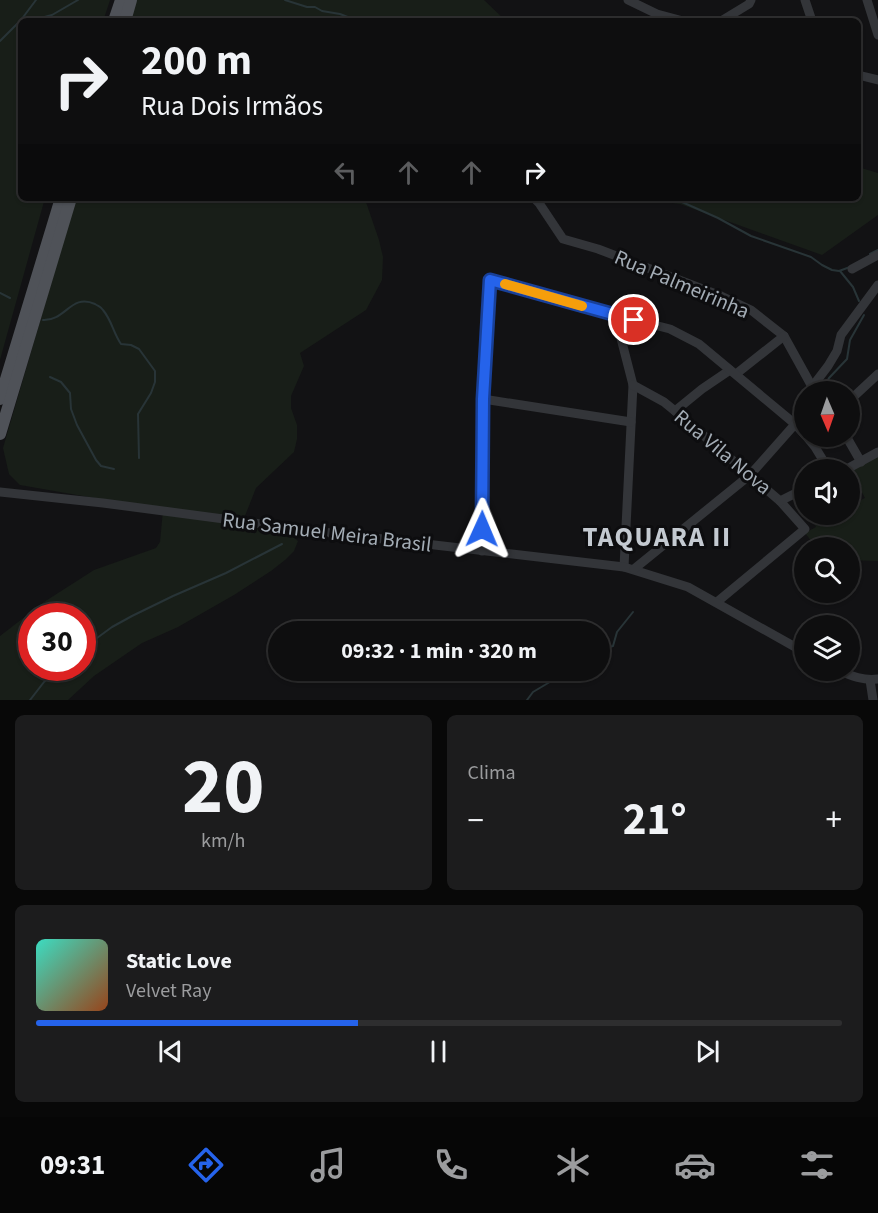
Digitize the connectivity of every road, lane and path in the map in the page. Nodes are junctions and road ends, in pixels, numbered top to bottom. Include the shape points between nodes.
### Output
1 (120, 0) edge
2 (131, 0) edge
3 (628, 0) edge
4 (751, 0) edge
5 (806, 0) edge
6 (867, 0) edge
7 (115, 18) edge
8 (125, 18) edge
9 (672, 18) edge
10 (727, 18) edge
11 (812, 18) edge
12 (878, 35) edge
13 (861, 76) edge
14 (878, 80) edge
15 (60, 201) edge
16 (70, 201) edge
17 (537, 201) edge
18 (878, 255) edge
19 (852, 269) dead end
20 (878, 285) edge
21 (615, 315) junction
22 (784, 336) junction
23 (733, 372) junction
24 (878, 374) edge
25 (808, 381) edge
26 (819, 381) edge
27 (633, 385) junction
28 (860, 391) edge
29 (0, 399) edge
30 (483, 399) junction
31 (675, 411) junction
32 (631, 422) junction
33 (794, 423) edge
34 (794, 425) edge
35 (0, 434) edge
36 (852, 447) edge
37 (878, 452) edge
38 (861, 462) joint
39 (750, 475) junction
40 (3, 491) edge
41 (794, 494) edge
42 (780, 501) junction
43 (482, 551) junction
44 (629, 568) junction
45 (717, 602) junction
46 (794, 646) edge
47 (874, 679) edge
48 (873, 700) edge

1 - 7 main road
2 - 8 main road
3 - 9 street
4 - 10 street
5 - 11 street
6 - 12 street
13 - 14 street
15 - 29 main road
16 - 35 main road
17 - 22 street, Rua Palmeirinha via 563,239 722,296 751,310
18 - 19 street
20 - 26 street via 841,334 837,351
21 - 23 street via 670,329 699,344
21 - 27 street
21 - 30 street via 490,280
22 - 23 street
22 - 25 street, Rua Palmeirinha
23 - 31 street via 702,389
23 - 33 street
24 - 28 street
27 - 31 street, Rua Vila Nova
27 - 32 street
30 - 32 street
30 - 43 street
31 - 39 street, Rua Vila Nova
32 - 44 street
34 - 39 street
36 - 38 street
37 - 38 street
39 - 42 street, Rua Vila Nova
39 - 44 street
40 - 43 street, Rua Samuel Meira Brasil
41 - 42 street
42 - 45 street, Rua Vila Nova via 805,529
43 - 44 street, Rua Samuel Meira Brasil
44 - 45 street, Rua Samuel Meira Brasil via 688,587
45 - 46 street, Rua Samuel Meira Brasil
47 - 48 street

